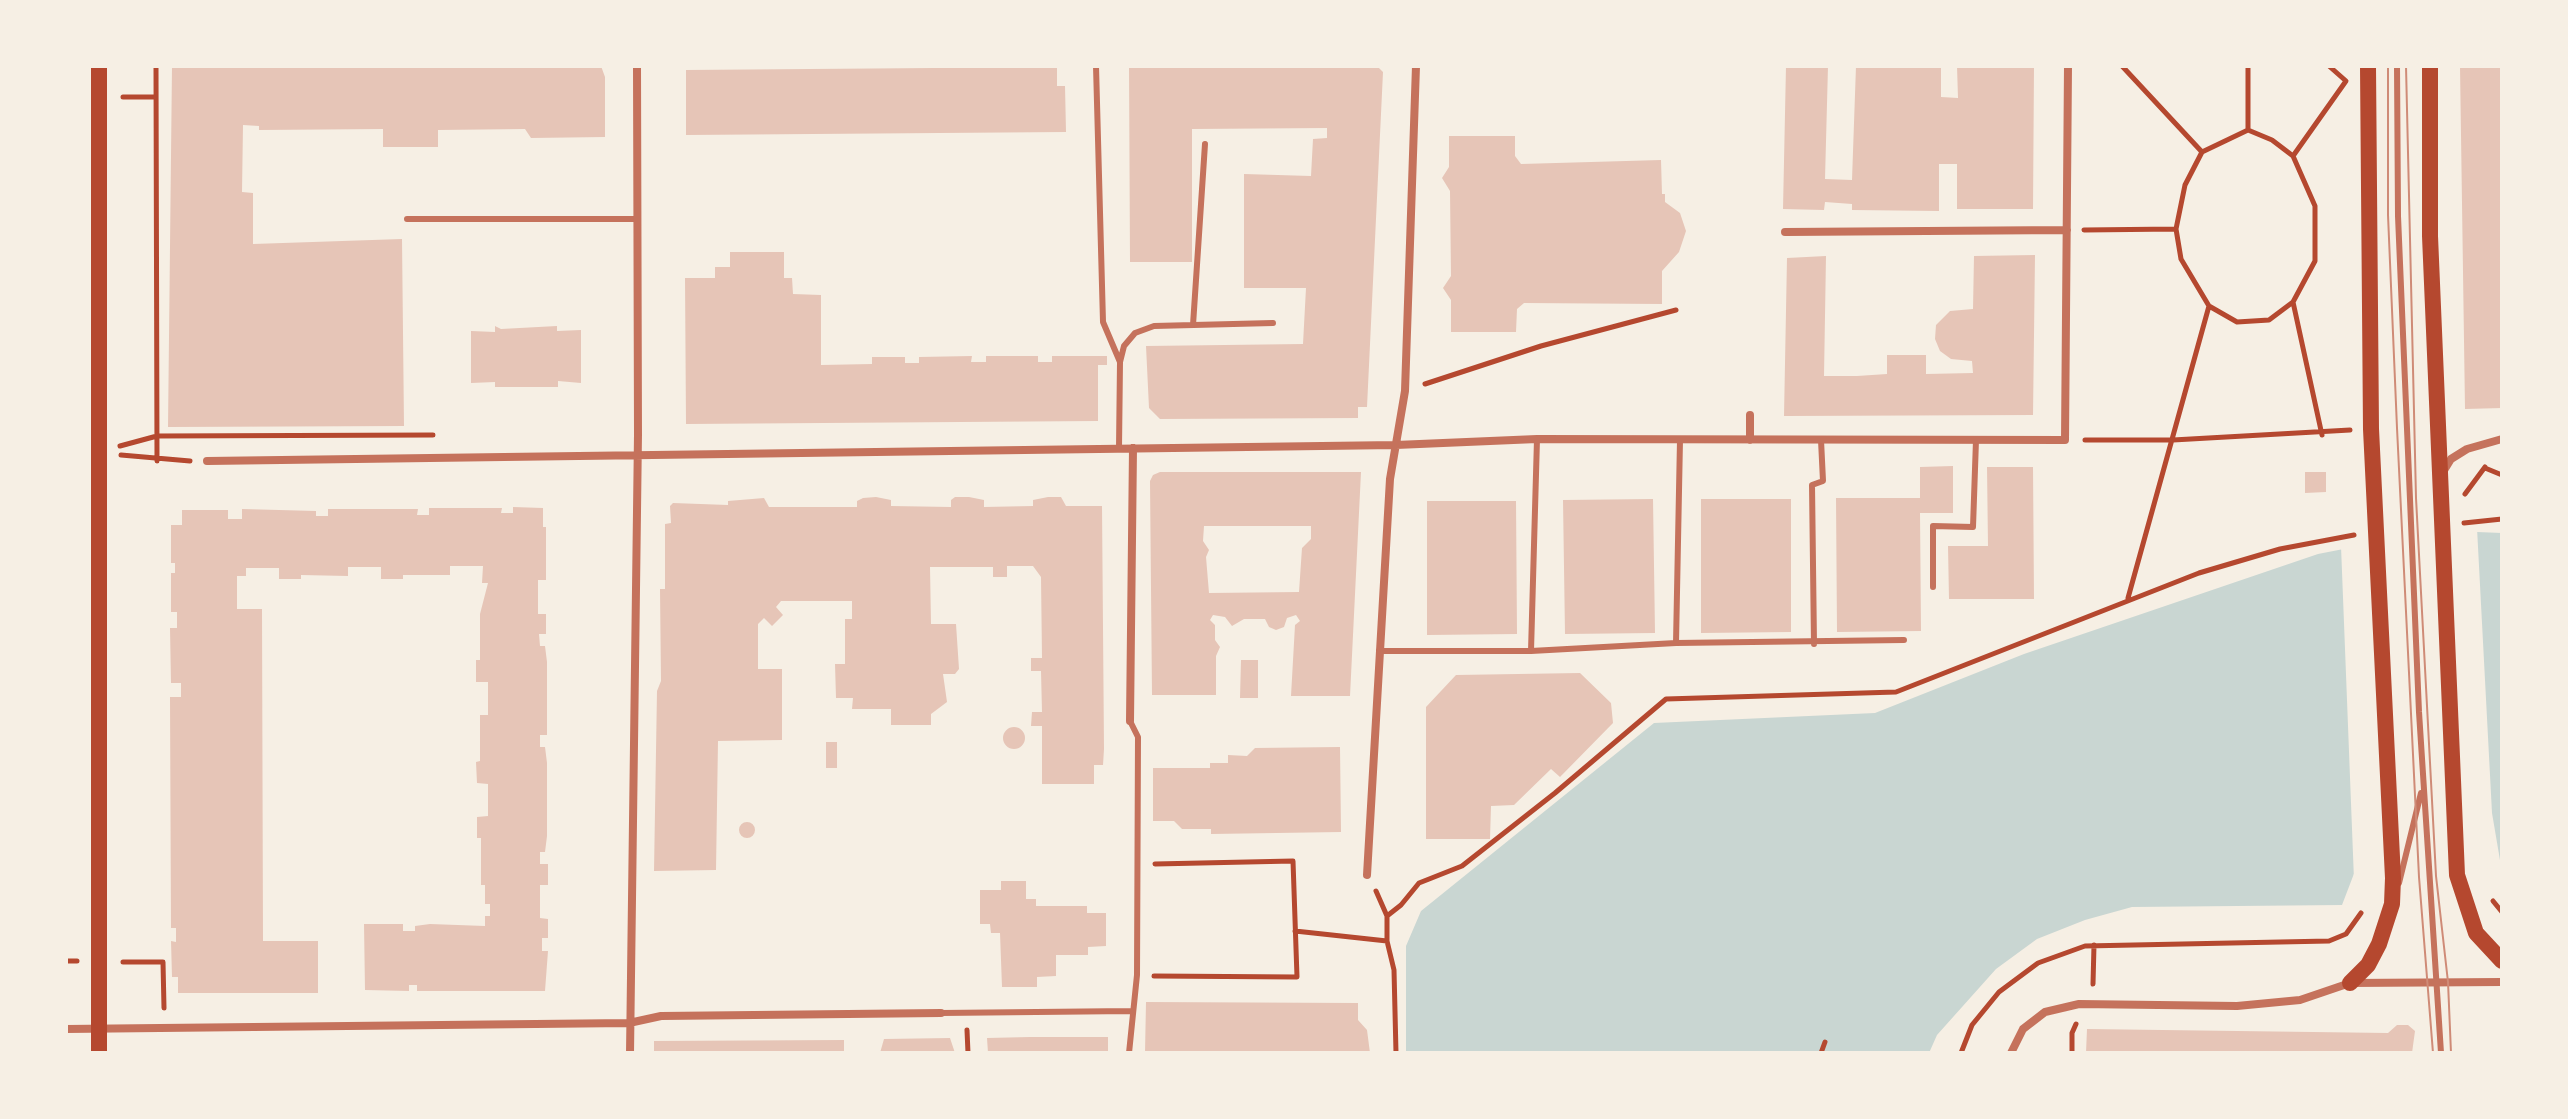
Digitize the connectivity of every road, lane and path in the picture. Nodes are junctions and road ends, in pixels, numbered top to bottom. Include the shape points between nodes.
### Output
1 (99, 66) edge
2 (156, 66) edge
3 (637, 66) edge
4 (1096, 66) edge
5 (1416, 66) edge
6 (2068, 66) edge
7 (2122, 66) edge
8 (2248, 66) edge
9 (2329, 66) edge
10 (2368, 66) edge
11 (2397, 66) edge
12 (2430, 66) edge
13 (2248, 130) junction
14 (1205, 144) dead end
15 (2202, 152) junction
16 (2293, 156) junction
17 (407, 219) dead end
18 (638, 219) junction
19 (2176, 229) junction
20 (2067, 230) junction
21 (1785, 232) dead end
22 (2293, 302) junction
23 (2209, 306) junction
24 (1676, 310) dead end
25 (1273, 323) dead end
26 (1193, 325) junction
27 (1120, 362) junction
28 (1405, 391) junction
29 (1750, 415) dead end
30 (2349, 430) dead end
31 (2322, 435) junction
32 (1537, 439) junction
33 (2502, 439) edge
34 (1680, 440) junction
35 (1750, 440) junction
36 (1821, 440) junction
37 (1976, 440) junction
38 (2065, 440) junction
39 (2173, 440) junction
40 (1396, 445) junction
41 (1119, 448) junction
42 (1133, 448) junction
43 (100, 452) junction
44 (637, 455) junction
45 (157, 461) junction
46 (207, 461) joint
47 (2502, 475) edge
48 (2439, 479) junction
49 (2464, 496) dead end
50 (2502, 519) edge
51 (2456, 524) dead end
52 (2363, 534) dead end
53 (1933, 587) dead end
54 (2127, 599) junction
55 (1904, 640) dead end
56 (1676, 643) junction
57 (1814, 644) junction
58 (1379, 651) junction
59 (1531, 651) junction
60 (1130, 721) joint
61 (2423, 785) junction
62 (1527, 815) junction
63 (1532, 822) dead end
64 (1138, 864) junction
65 (1367, 875) joint
66 (2397, 877) junction
67 (2366, 905) dead end
68 (1387, 916) junction
69 (1295, 931) junction
70 (1387, 941) junction
71 (2502, 961) edge
72 (1137, 975) junction
73 (2439, 982) junction
74 (2502, 982) edge
75 (2350, 983) junction
76 (1131, 1011) junction
77 (941, 1013) joint
78 (629, 1023) junction
79 (66, 1029) edge
80 (99, 1029) junction
81 (1825, 1042) dead end
82 (99, 1053) edge
83 (630, 1053) edge
84 (1129, 1053) edge
85 (1396, 1053) edge
86 (1821, 1053) edge
87 (1961, 1053) edge
88 (2011, 1053) edge
89 (2441, 1053) edge

1 - 43 main road
2 - 45 path
3 - 18 street
4 - 27 lane via 1103,322
5 - 28 street
6 - 20 street
7 - 15 path
8 - 13 path
9 - 16 path via 2346,81
10 - 66 main road via 2371,429
11 - 61 lane via 2398,216
12 - 48 main road
13 - 15 path
13 - 16 path
14 - 26 lane
15 - 19 path via 2185,185
16 - 22 path via 2315,206 2315,261
17 - 18 lane
18 - 44 street
19 - 20 path
19 - 23 path via 2181,259
20 - 21 street
20 - 38 street
22 - 23 path via 2269,320 2237,322
22 - 31 path
23 - 39 path
24 - 28 path via 1541,346
25 - 26 lane
26 - 27 lane via 1154,326 1135,333
27 - 41 lane
28 - 40 street
29 - 35 street
30 - 31 path
31 - 39 path
32 - 34 street
32 - 40 street
32 - 59 lane
33 - 48 street via 2451,459
34 - 35 street
34 - 56 lane
35 - 36 street
36 - 37 street
36 - 57 lane via 1823,481 1812,485
37 - 38 street
37 - 53 lane via 1973,527 1933,526
38 - 39 path
39 - 54 path
40 - 42 street
40 - 58 street
41 - 42 street
41 - 44 street
42 - 60 street
43 - 45 path
43 - 80 main road
44 - 46 street
44 - 78 street
45 - 46 path
47 - 49 path via 2483,467
48 - 71 main road via 2457,875 2476,933
50 - 51 path
52 - 54 path via 2280,549
54 - 62 path via 1896,692 1666,699
55 - 57 lane
56 - 57 lane
56 - 59 lane
58 - 59 lane
58 - 65 street
60 - 64 lane via 1138,737
61 - 66 lane
61 - 73 lane
62 - 63 path
62 - 68 path via 1462,866 1419,883
64 - 69 path via 1293,861
64 - 72 lane
65 - 68 path
66 - 75 main road via 2379,944
67 - 87 path via 2346,934 2329,941 2139,942 2073,950 2038,963 1999,992 1972,1025
68 - 70 path
69 - 70 path
69 - 72 path via 1297,977
70 - 85 path via 1394,970
72 - 76 lane
73 - 74 street
73 - 75 street
73 - 89 lane
75 - 88 street via 2300,1000 2237,1006 2079,1004 2045,1012 2023,1029
76 - 77 lane
76 - 84 lane
77 - 78 street via 661,1016
78 - 80 street
78 - 83 street
79 - 80 street
80 - 82 main road
81 - 86 path

